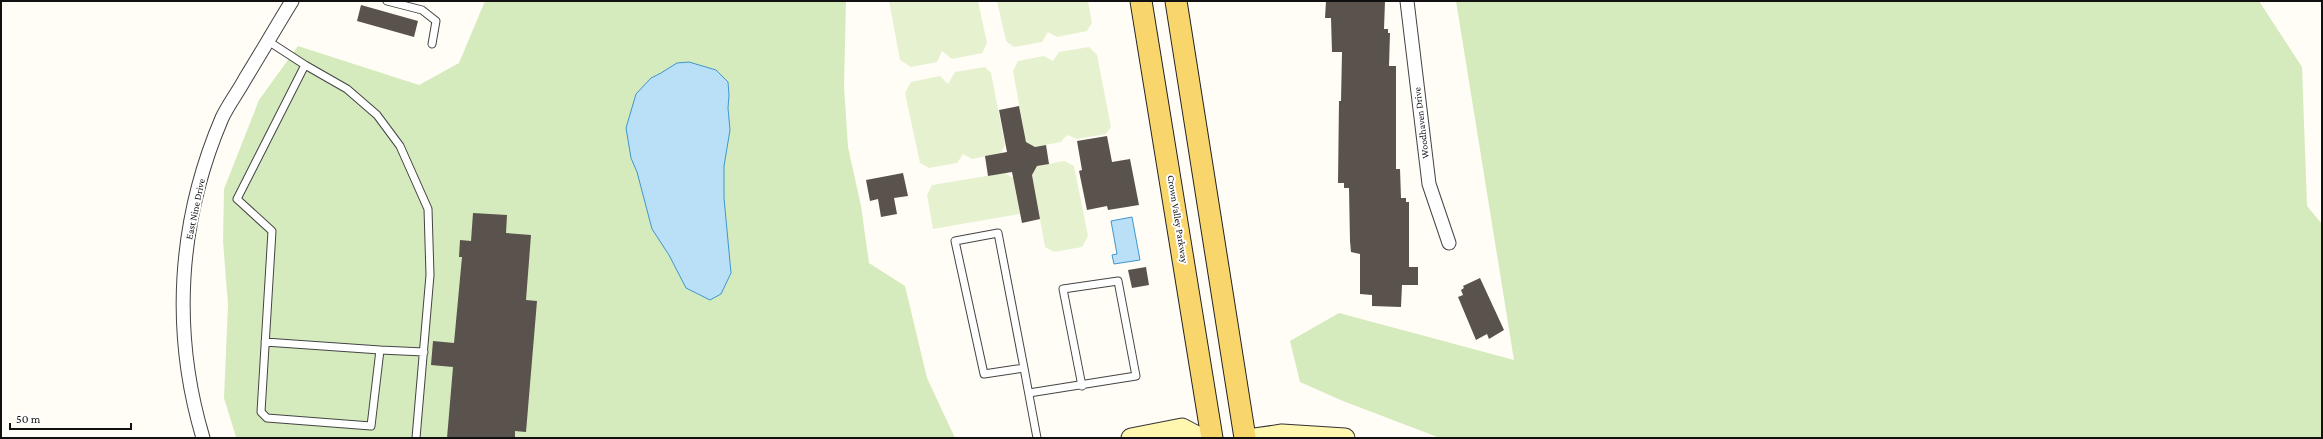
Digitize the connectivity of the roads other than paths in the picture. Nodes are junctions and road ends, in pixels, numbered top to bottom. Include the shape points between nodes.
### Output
1 (292, 1) edge
2 (387, 1) edge
3 (1142, 1) edge
4 (1176, 1) edge
5 (1406, 1) edge
6 (268, 42) junction
7 (432, 44) dead end
8 (305, 65) junction
9 (1449, 243) dead end
10 (265, 342) junction
11 (380, 350) junction
12 (424, 352) junction
13 (1024, 368) junction
14 (1082, 386) junction
15 (1029, 393) junction
16 (203, 438) edge
17 (416, 438) edge
18 (1037, 438) edge
19 (1131, 438) edge
20 (1201, 438) edge
21 (1212, 438) edge
22 (1245, 438) edge
23 (1255, 438) edge
24 (1345, 438) edge

1 - 6 street, East Nine Drive
2 - 7 lane via 422,10 436,21
3 - 21 main road, Crown Valley Parkway
4 - 22 main road
5 - 9 street, Woodhaven Drive via 1429,184
6 - 8 lane
6 - 16 street, East Nine Drive via 223,117 206,159 194,201 182,313 187,366
8 - 10 lane via 237,198 272,231
8 - 12 lane via 347,89 376,116 400,146 428,209 430,275
10 - 11 lane
10 - 11 lane via 261,412 267,418 371,426
11 - 12 lane
12 - 17 lane
13 - 13 lane via 984,374 955,241 998,233
13 - 15 lane
14 - 14 lane via 1136,376 1118,281 1063,289
14 - 15 lane
15 - 18 lane
19 - 20 street via 1182,428
23 - 24 street via 1282,434

